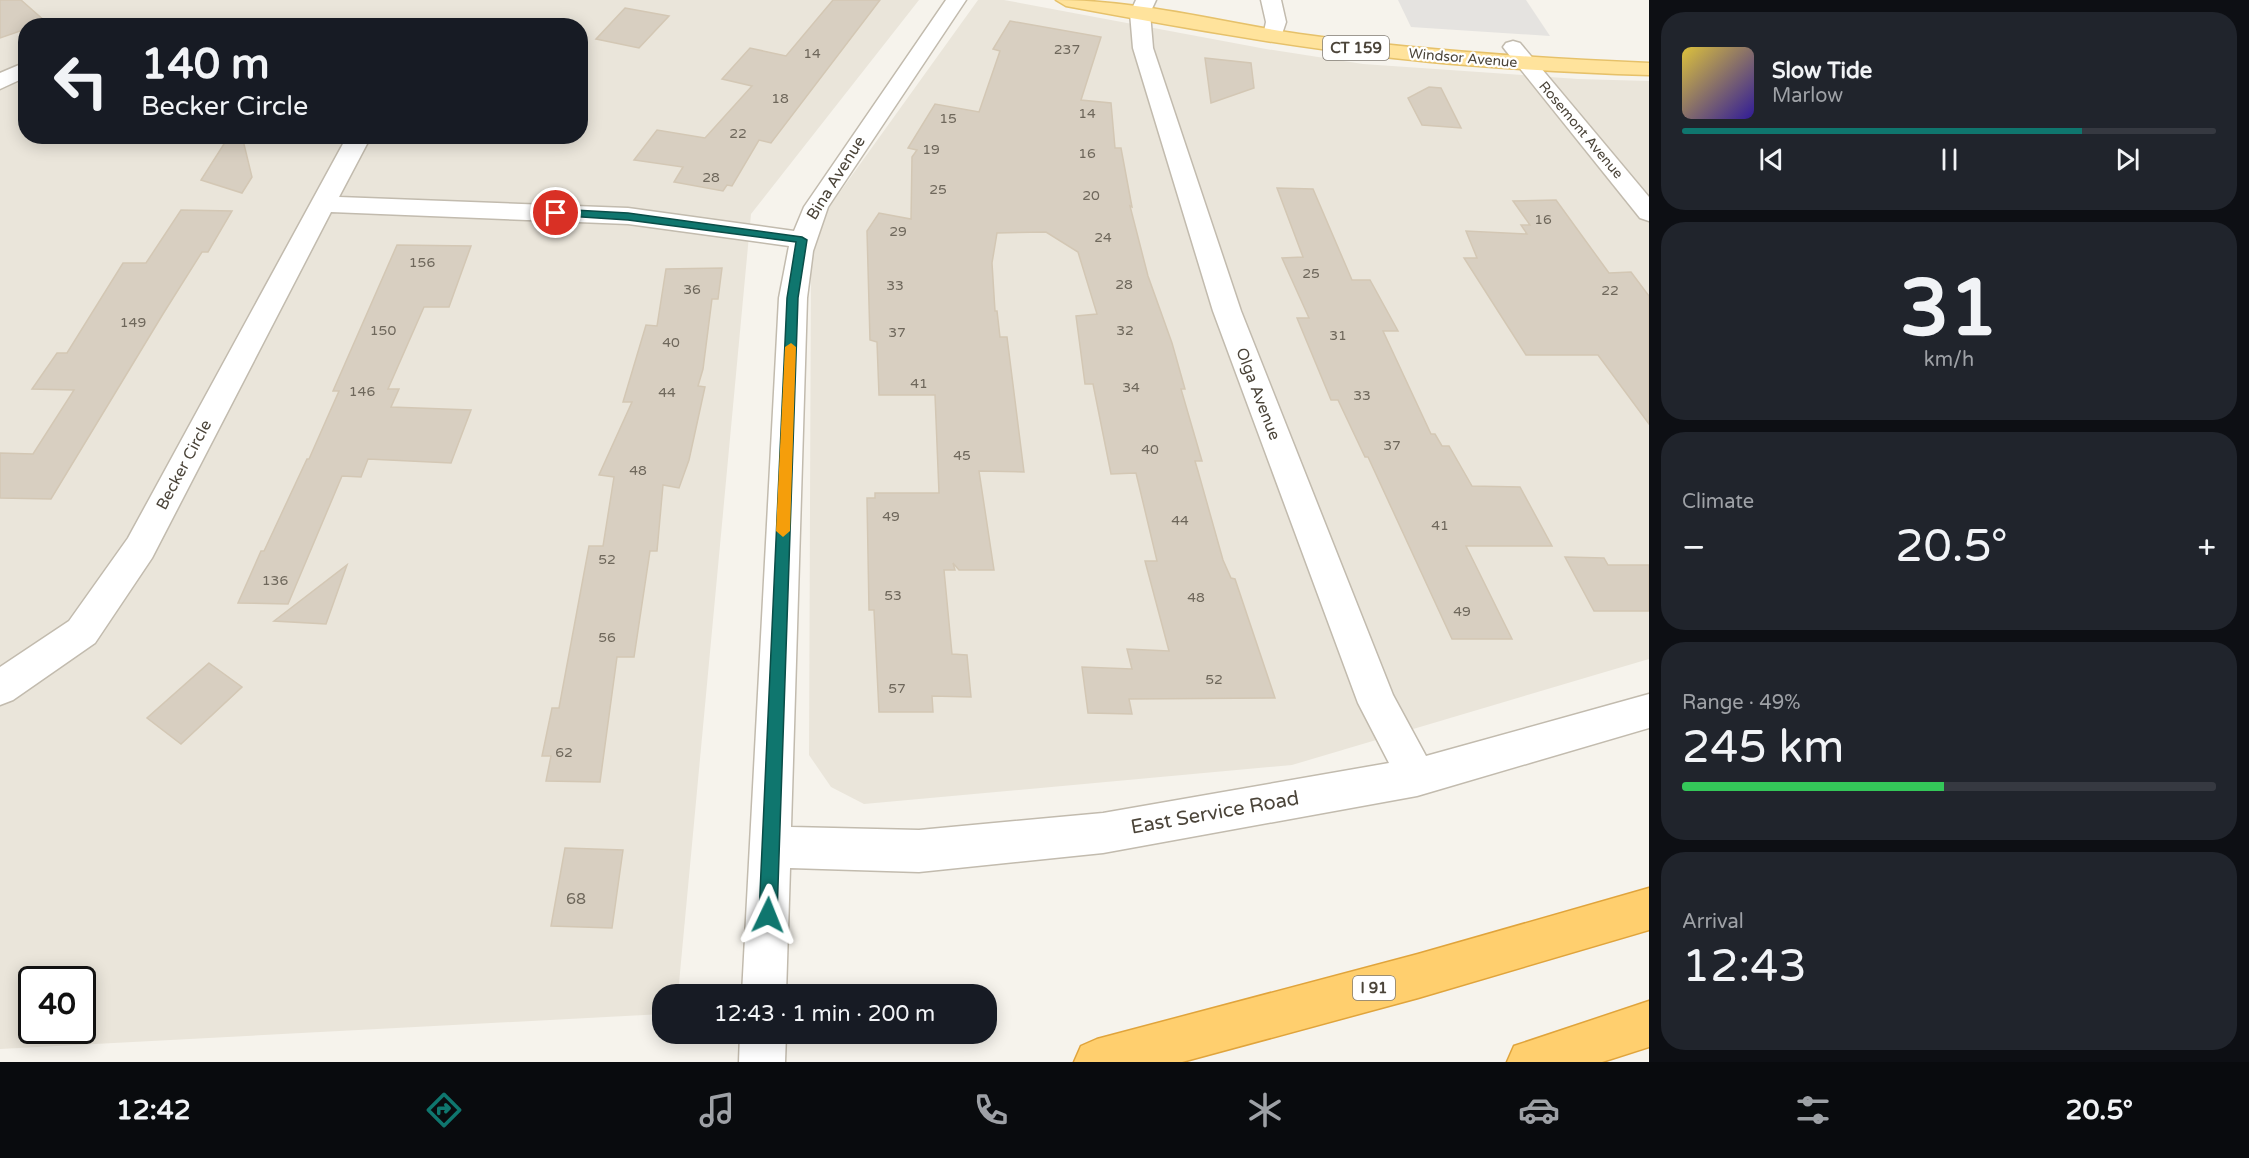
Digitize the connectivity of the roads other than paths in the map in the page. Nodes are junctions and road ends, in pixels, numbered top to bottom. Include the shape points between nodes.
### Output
1 (956, 0) edge
2 (1066, 0) edge
3 (1271, 0) edge
4 (1145, 4) edge
5 (1275, 29) junction
6 (1649, 53) edge
7 (1519, 55) junction
8 (1649, 69) edge
9 (18, 72) edge
10 (0, 82) edge
11 (355, 144) edge
12 (322, 204) junction
13 (1649, 213) edge
14 (802, 240) junction
15 (0, 688) edge
16 (1649, 711) edge
17 (1417, 777) junction
18 (770, 847) junction
19 (1649, 909) edge
20 (765, 984) edge
21 (1649, 1024) edge
22 (763, 1044) edge
23 (762, 1062) edge
24 (1097, 1062) edge
25 (1530, 1062) edge

1 - 14 street, Bina Avenue via 831,182
2 - 4 main road, Windsor Avenue / CT 159
3 - 5 street
4 - 5 main road, Windsor Avenue / CT 159
4 - 17 street, Olga Avenue via 1143,48 1227,311 1377,703
5 - 7 main road, Windsor Avenue / CT 159 via 1416,55
6 - 7 main road, Windsor Avenue / CT 159
7 - 8 main road, Windsor Avenue / CT 159
7 - 13 street, Rosemont Avenue
9 - 10 street
11 - 12 street, Becker Circle
12 - 14 street via 628,216
12 - 15 street, Becker Circle via 140,548 82,632
14 - 18 street, Bina Avenue via 793,298
16 - 17 street, East Service Road
17 - 18 street, East Service Road via 1103,833 919,851
18 - 20 street, Bina Avenue
19 - 24 highway, I 91
21 - 25 highway
22 - 23 street

